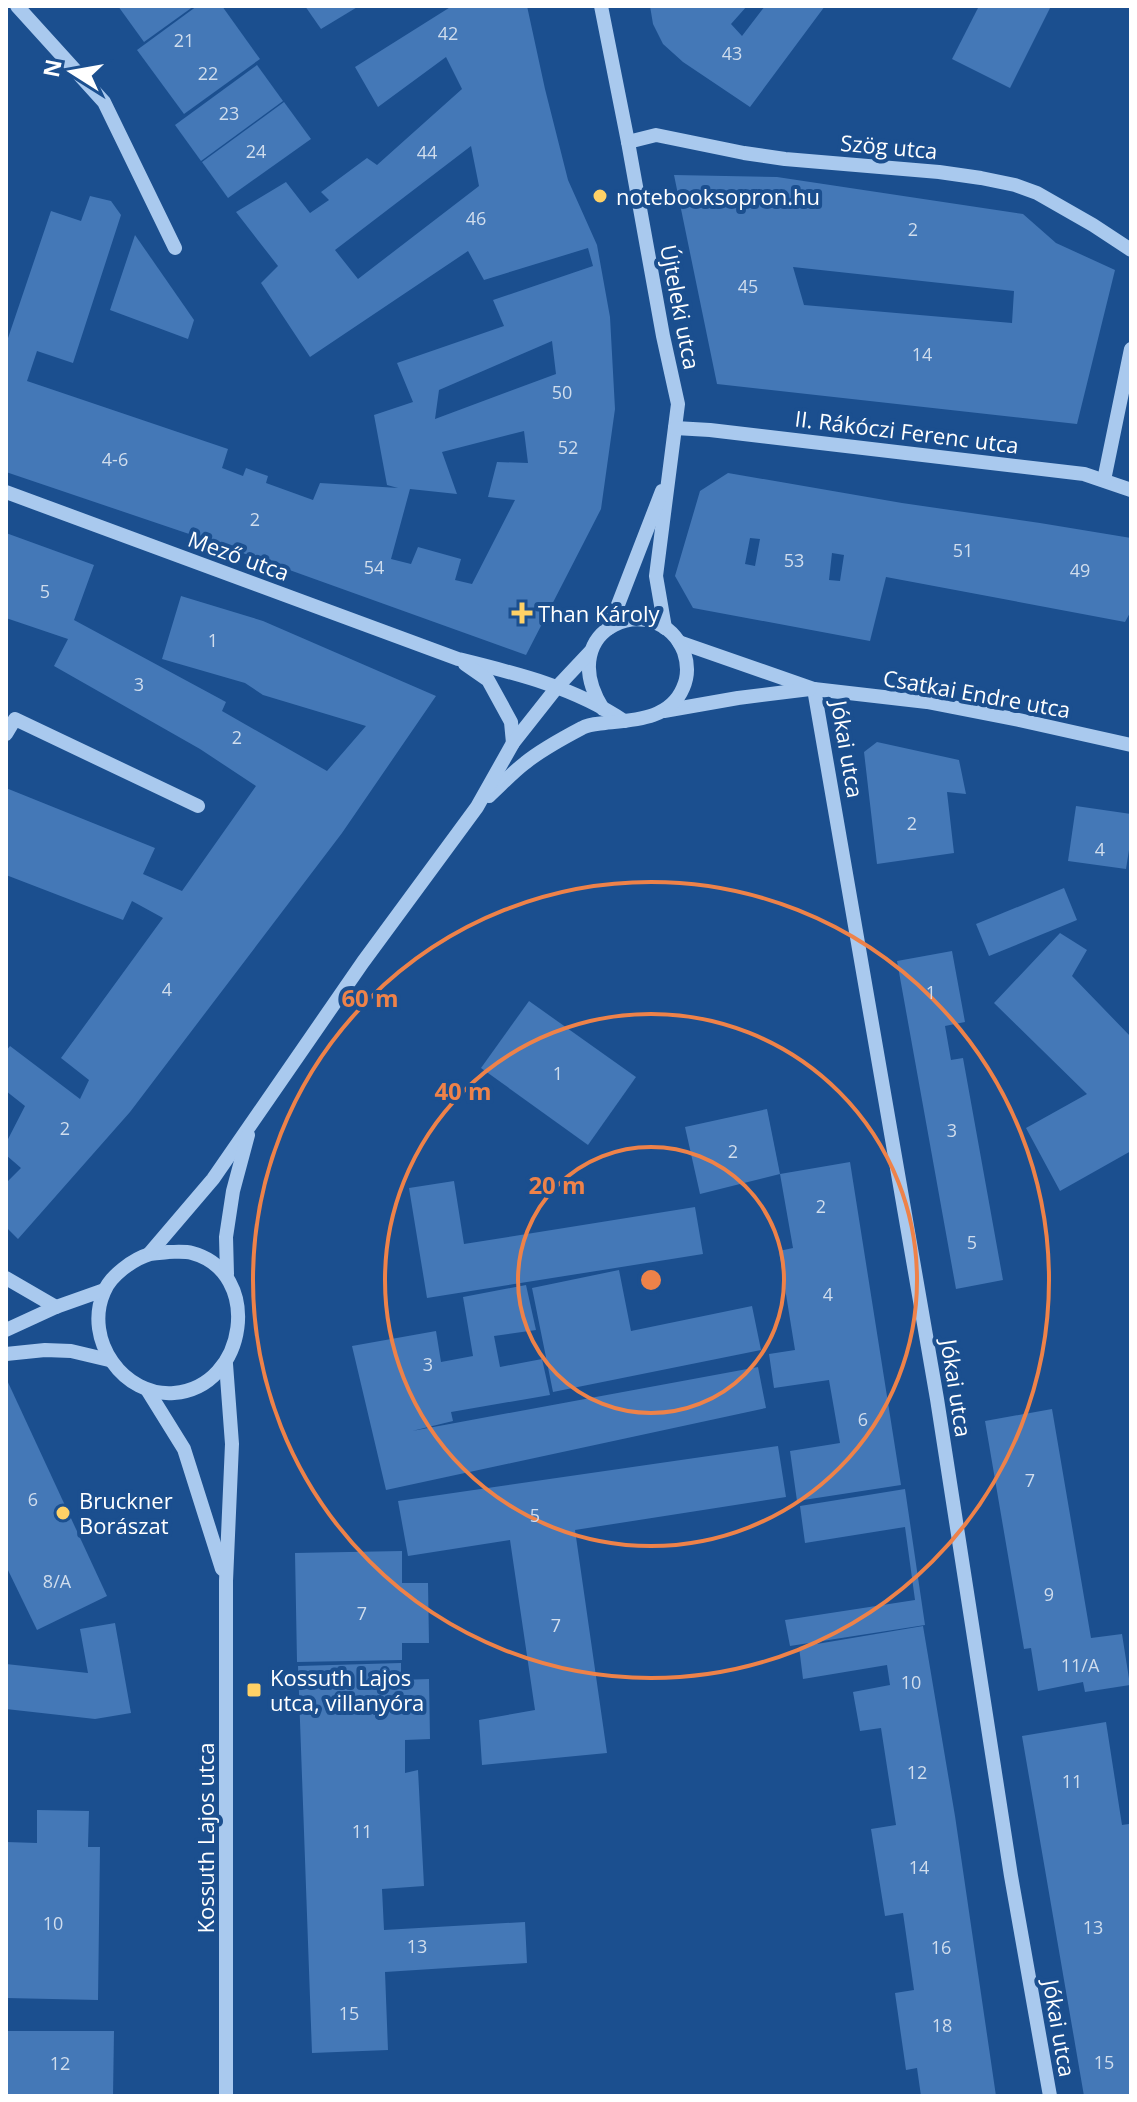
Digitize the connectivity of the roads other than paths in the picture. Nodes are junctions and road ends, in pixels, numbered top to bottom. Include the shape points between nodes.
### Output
1 (17, 6) edge
2 (601, 6) edge
3 (628, 142) junction
4 (175, 248) dead end
5 (1131, 250) edge
6 (1131, 349) edge
7 (675, 428) junction
8 (1104, 480) junction
9 (1131, 490) edge
10 (6, 492) edge
11 (609, 628) junction
12 (665, 628) junction
13 (679, 642) junction
14 (590, 652) junction
15 (458, 659) junction
16 (558, 686) junction
17 (814, 689) junction
18 (603, 709) junction
19 (664, 711) junction
20 (624, 721) junction
21 (6, 734) edge
22 (513, 743) junction
23 (1131, 745) edge
24 (198, 806) dead end
25 (477, 807) junction
26 (251, 1123) junction
27 (149, 1254) junction
28 (227, 1274) junction
29 (6, 1278) edge
30 (104, 1290) junction
31 (56, 1307) junction
32 (6, 1330) edge
33 (6, 1354) edge
34 (109, 1360) junction
35 (226, 1364) junction
36 (148, 1391) junction
37 (226, 1581) junction
38 (226, 2096) edge
39 (1050, 2096) edge

1 - 4 street via 104,102
2 - 3 street, Újteleki utca
3 - 5 street, Szög utca via 656,135 744,153 993,180 1037,193
3 - 7 street, Újteleki utca via 678,404
6 - 8 street
7 - 8 street, II. Rákóczi Ferenc utca
7 - 11 street, Újteleki utca via 665,484
7 - 12 street, Újteleki utca via 656,576
8 - 9 street, II. Rákóczi Ferenc utca
10 - 15 street, Mező utca
11 - 12 street via 637,619
11 - 14 street
12 - 13 street
13 - 17 street, Csatkai Endre utca
13 - 19 street via 687,667 685,684
14 - 16 street
14 - 18 street via 589,678
15 - 16 street, Mező utca
15 - 22 street, Mező utca via 488,680 511,722
16 - 18 street, Mező utca
16 - 22 street
17 - 19 street, Csatkai Endre utca
17 - 23 street, Csatkai Endre utca via 927,702
17 - 39 street, Jókai utca
18 - 20 street
19 - 20 street
20 - 25 street via 586,726 526,762
21 - 24 street via 15,719
22 - 25 street
25 - 26 street
26 - 27 street via 213,1179
26 - 28 street via 233,1191
27 - 28 street via 191,1252
27 - 30 street via 120,1272
28 - 35 street via 237,1299 238,1326
29 - 31 street
30 - 31 street
30 - 34 street via 99,1324
31 - 32 street
33 - 34 street via 71,1351
34 - 36 street
35 - 36 street via 198,1387
35 - 37 street, Kossuth Lajos utca via 232,1444
36 - 37 street, Kossuth Lajos utca via 184,1449
37 - 38 street, Kossuth Lajos utca

